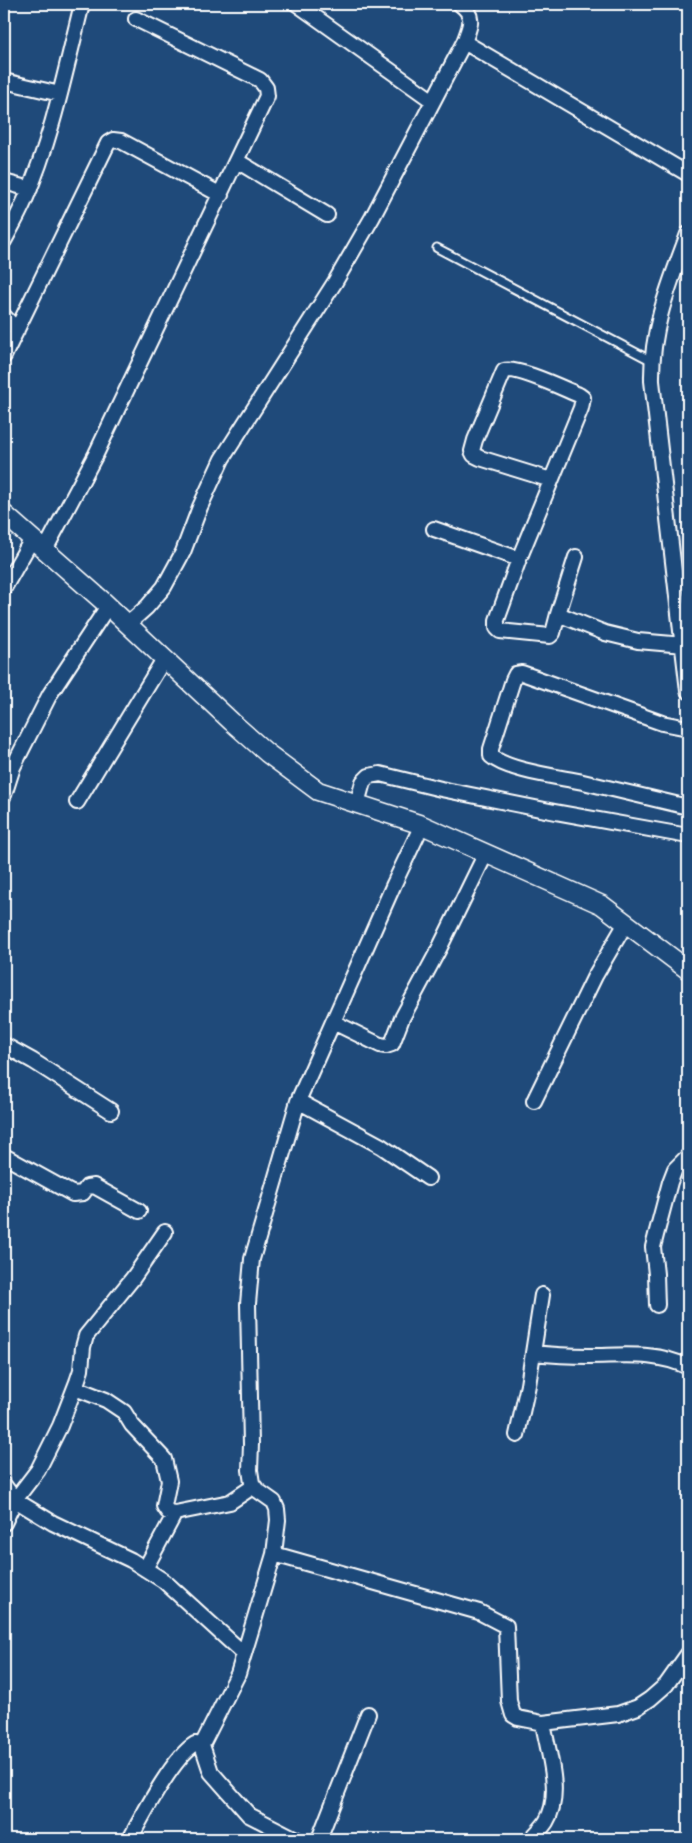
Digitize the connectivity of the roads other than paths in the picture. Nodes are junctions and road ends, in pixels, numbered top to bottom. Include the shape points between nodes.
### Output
1 (82, 4) edge
2 (297, 4) edge
3 (460, 4) edge
4 (136, 19) dead end
5 (464, 42) junction
6 (4, 81) edge
7 (60, 94) junction
8 (433, 101) junction
9 (237, 161) junction
10 (688, 174) edge
11 (4, 182) edge
12 (30, 189) junction
13 (220, 195) junction
14 (327, 215) dead end
15 (688, 234) edge
16 (4, 241) edge
17 (437, 248) dead end
18 (4, 316) edge
19 (17, 330) junction
20 (4, 356) edge
21 (652, 361) junction
22 (551, 480) junction
23 (4, 514) edge
24 (434, 529) dead end
25 (38, 544) junction
26 (576, 557) dead end
27 (519, 559) junction
28 (4, 588) edge
29 (108, 606) junction
30 (558, 614) junction
31 (138, 615) junction
32 (684, 645) junction
33 (164, 659) junction
34 (688, 691) edge
35 (688, 728) edge
36 (360, 792) junction
37 (4, 795) edge
38 (76, 802) dead end
39 (688, 808) edge
40 (422, 825) junction
41 (688, 836) edge
42 (486, 853) junction
43 (626, 923) junction
44 (688, 970) edge
45 (333, 1022) junction
46 (4, 1045) edge
47 (298, 1101) junction
48 (534, 1101) dead end
49 (111, 1111) dead end
50 (4, 1156) edge
51 (688, 1156) edge
52 (428, 1178) dead end
53 (139, 1211) dead end
54 (165, 1232) dead end
55 (542, 1295) dead end
56 (656, 1305) dead end
57 (534, 1353) junction
58 (688, 1367) edge
59 (75, 1388) junction
60 (517, 1435) dead end
61 (4, 1485) edge
62 (254, 1486) junction
63 (15, 1500) junction
64 (175, 1513) junction
65 (4, 1523) edge
66 (274, 1554) junction
67 (145, 1569) junction
68 (244, 1654) junction
69 (688, 1654) edge
70 (368, 1714) dead end
71 (543, 1723) junction
72 (202, 1745) junction
73 (130, 1839) edge
74 (296, 1839) edge
75 (319, 1839) edge
76 (531, 1839) edge

1 - 7 street
2 - 8 street
3 - 5 street via 469,12 471,23
4 - 9 street via 260,80 266,88 264,105
5 - 8 street
5 - 10 street
6 - 7 street
7 - 12 street
8 - 31 street via 335,282 222,459 183,552 164,587
9 - 13 street
9 - 14 street
11 - 12 street
12 - 16 street
13 - 19 street via 121,141 108,143
13 - 25 street via 96,454
15 - 21 street via 661,310
17 - 21 lane
18 - 19 street
19 - 20 street
21 - 32 street
22 - 22 street via 583,398 524,374 504,371 472,451 480,458
22 - 27 street
23 - 25 street
24 - 27 street
25 - 28 street
25 - 29 street
26 - 30 street
27 - 30 street via 497,628 500,631 550,636
29 - 31 street
29 - 37 street via 50,694
30 - 32 street via 605,633 638,641
31 - 33 street
32 - 34 street
33 - 36 street via 267,753 318,791
33 - 38 street
35 - 39 street via 654,720 522,673 516,674 513,680 491,749 491,756 503,763
36 - 40 street
36 - 41 street via 369,776 380,774 536,809
40 - 42 street
40 - 45 street
42 - 43 street via 602,905
42 - 45 street via 402,1018 392,1044 380,1045
43 - 44 street
43 - 48 street via 595,976
45 - 47 street
46 - 49 street
47 - 52 street via 381,1146
47 - 62 street via 252,1259 248,1304 250,1470
50 - 53 street via 73,1194 78,1195 87,1187 94,1186
51 - 56 street via 675,1169 656,1235
54 - 59 street via 134,1278 86,1336
55 - 57 street
57 - 58 street via 637,1355 664,1358
57 - 60 street
59 - 63 street via 38,1470
59 - 64 street via 106,1400 124,1412 164,1459 169,1481 164,1506 168,1512
61 - 63 street
62 - 64 street via 230,1502
62 - 66 street via 274,1502 277,1509
63 - 65 street
63 - 67 street via 53,1523
64 - 67 street
66 - 68 street
66 - 71 street via 479,1612 506,1626 509,1700 513,1715
67 - 68 street via 164,1581
68 - 72 street via 238,1674
69 - 71 street via 666,1685 638,1707 618,1714
70 - 75 street
71 - 76 street via 552,1773 553,1801 547,1821
72 - 73 street via 195,1744 179,1758
72 - 74 street via 211,1772 249,1815

